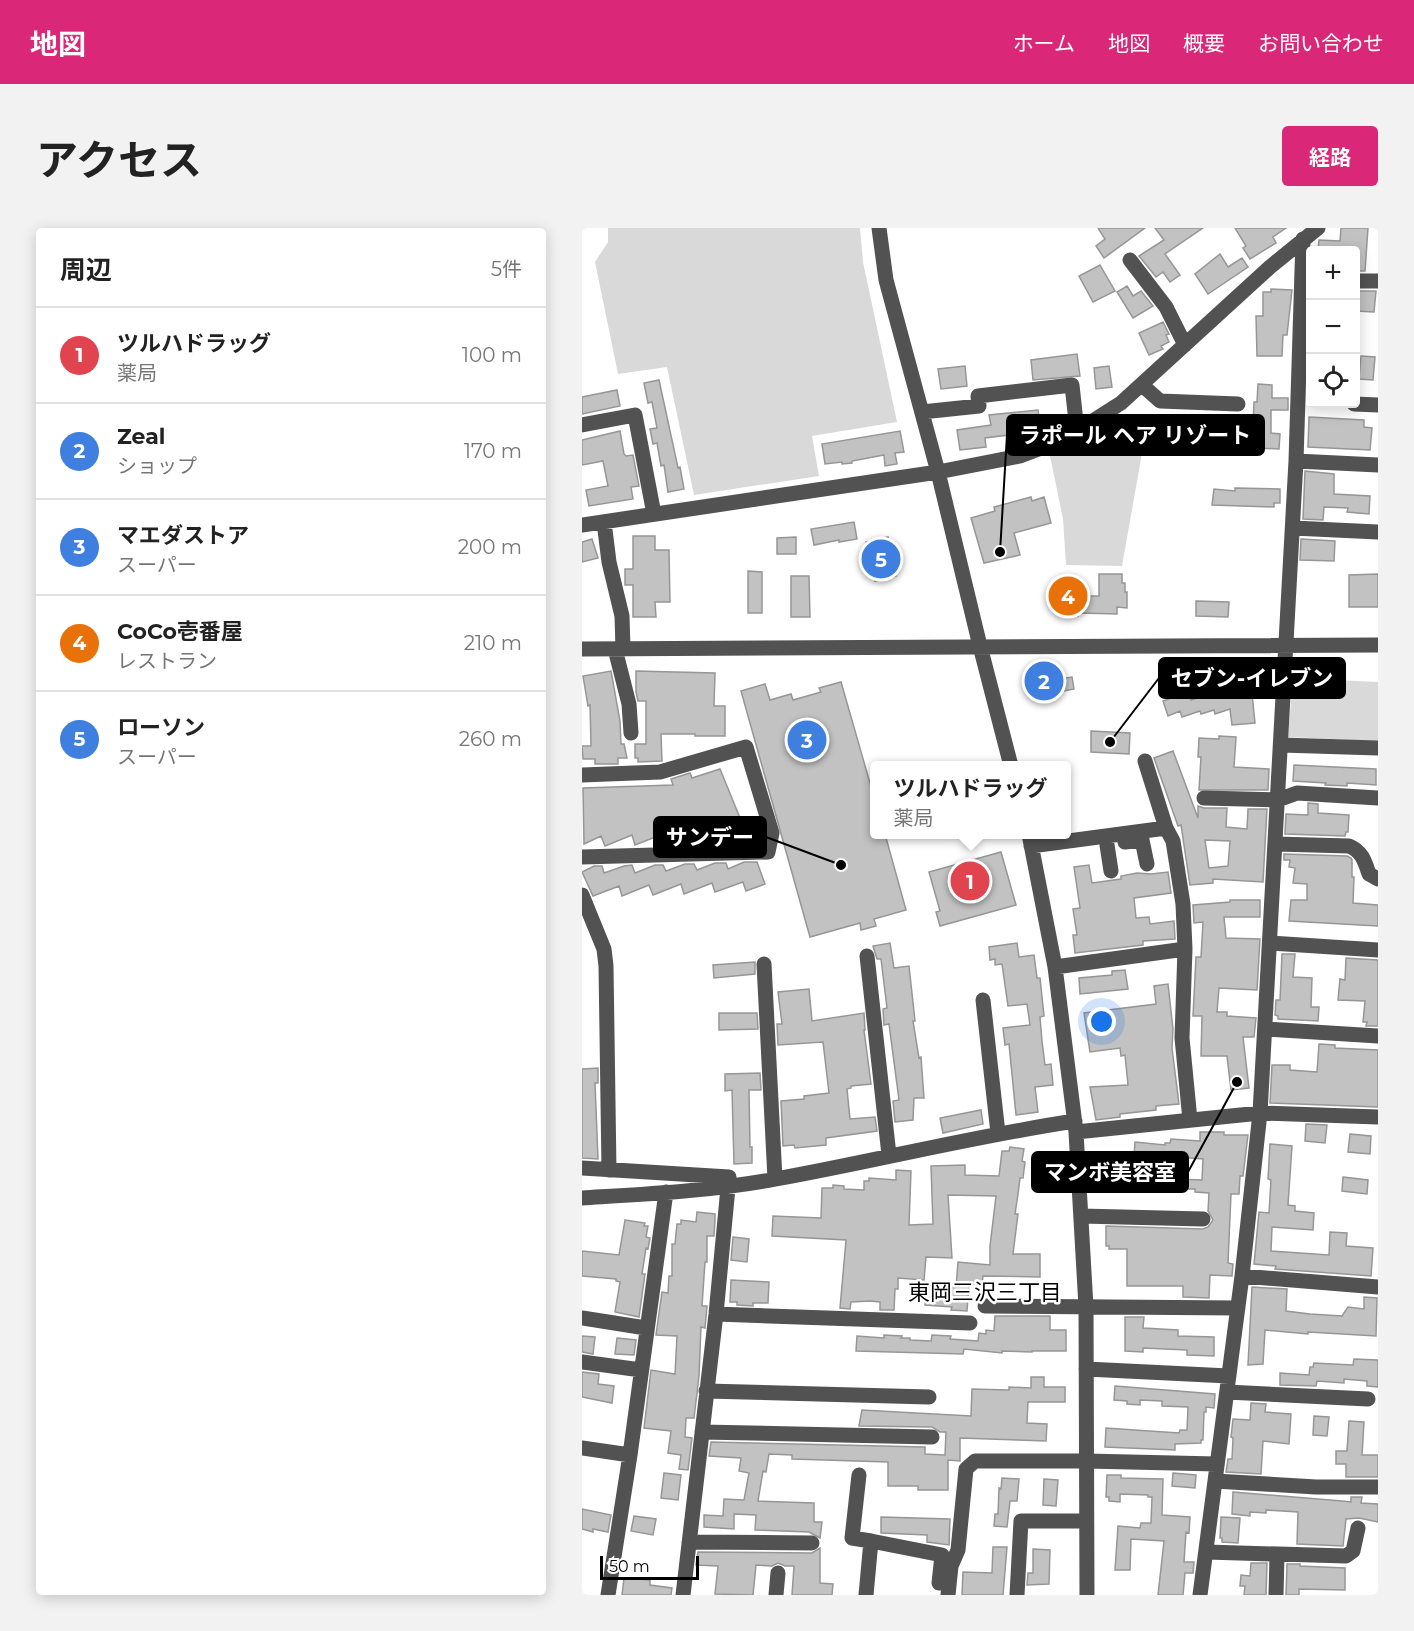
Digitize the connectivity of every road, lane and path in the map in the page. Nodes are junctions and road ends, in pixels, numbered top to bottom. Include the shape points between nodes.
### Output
1 (879, 228) edge
2 (1312, 231) edge
3 (1310, 246) edge
4 (1130, 260) dead end
5 (1360, 281) edge
6 (1378, 281) edge
7 (1306, 300) edge
8 (1185, 345) junction
9 (1142, 385) junction
10 (1304, 401) edge
11 (1238, 404) dead end
12 (1360, 404) edge
13 (1378, 405) edge
14 (922, 412) junction
15 (582, 425) edge
16 (1077, 431) junction
17 (1296, 461) junction
18 (1378, 465) edge
19 (938, 472) junction
20 (654, 514) junction
21 (604, 522) junction
22 (582, 524) edge
23 (1293, 528) junction
24 (1378, 532) edge
25 (980, 645) junction
26 (1378, 645) edge
27 (1287, 646) junction
28 (582, 649) edge
29 (619, 649) junction
30 (631, 733) dead end
31 (1281, 745) junction
32 (1378, 748) edge
33 (1010, 761) edge
34 (1145, 761) dead end
35 (582, 776) edge
36 (1204, 798) dead end
37 (1378, 798) edge
38 (1278, 800) junction
39 (1166, 828) junction
40 (1276, 844) junction
41 (1107, 845) junction
42 (1031, 846) edge
43 (582, 857) edge
44 (1147, 864) dead end
45 (1112, 871) dead end
46 (1378, 879) edge
47 (582, 895) edge
48 (589, 932) edge
49 (1270, 943) junction
50 (1185, 949) junction
51 (1378, 950) edge
52 (867, 956) dead end
53 (764, 964) dead end
54 (1055, 967) junction
55 (983, 1000) dead end
56 (1265, 1029) junction
57 (1378, 1036) edge
58 (1260, 1113) junction
59 (1378, 1117) edge
60 (1190, 1120) junction
61 (1076, 1126) junction
62 (998, 1133) junction
63 (889, 1155) junction
64 (582, 1168) edge
65 (609, 1170) junction
66 (775, 1179) junction
67 (728, 1185) junction
68 (666, 1192) junction
69 (582, 1198) edge
70 (1081, 1216) junction
71 (1203, 1219) dead end
72 (1242, 1276) junction
73 (1378, 1287) edge
74 (985, 1306) dead end
75 (1086, 1307) junction
76 (1238, 1308) junction
77 (716, 1314) junction
78 (582, 1318) edge
79 (970, 1323) dead end
80 (646, 1328) junction
81 (582, 1362) edge
82 (1086, 1369) junction
83 (641, 1370) junction
84 (1228, 1384) junction
85 (706, 1391) junction
86 (929, 1397) dead end
87 (1368, 1400) dead end
88 (702, 1432) junction
89 (932, 1437) dead end
90 (582, 1448) edge
91 (630, 1455) junction
92 (1086, 1461) junction
93 (1217, 1464) junction
94 (859, 1475) dead end
95 (1215, 1481) junction
96 (1378, 1487) edge
97 (1086, 1521) junction
98 (1358, 1528) dead end
99 (871, 1540) junction
100 (689, 1542) junction
101 (812, 1543) dead end
102 (1206, 1552) junction
103 (1277, 1554) junction
104 (778, 1573) dead end
105 (608, 1595) edge
106 (683, 1595) edge
107 (776, 1595) edge
108 (866, 1595) edge
109 (938, 1595) edge
110 (948, 1595) edge
111 (1017, 1595) edge
112 (1087, 1595) edge
113 (1200, 1595) edge
114 (1276, 1595) edge

1 - 14 street via 886,280
2 - 3 street
2 - 8 street
4 - 8 street via 1166,307
5 - 6 street
7 - 10 street
8 - 9 street
9 - 11 street via 1160,401
9 - 16 street
10 - 17 street
12 - 13 street
14 - 16 street via 979,406 978,396 1072,386
14 - 19 street
15 - 20 street via 635,416
16 - 19 street via 1020,456
17 - 18 street
17 - 23 street
19 - 20 street
19 - 25 street
20 - 21 street
21 - 22 street
21 - 29 street via 622,616
23 - 24 street
23 - 27 street
25 - 27 street
25 - 29 street
25 - 33 street
26 - 27 street
27 - 31 street
28 - 29 street
29 - 30 street
31 - 32 street
31 - 38 street
34 - 39 street
35 - 43 street via 660,772 746,747 772,833 768,852
36 - 38 street
37 - 38 street via 1297,793
38 - 40 street
39 - 42 street
39 - 50 street via 1173,841 1183,904
40 - 46 street via 1349,846 1357,849 1369,874
40 - 49 street
41 - 42 street
41 - 44 street via 1142,840
41 - 45 street
42 - 54 street
47 - 48 street
48 - 65 street via 604,949 606,966
49 - 51 street
49 - 56 street
50 - 54 street
50 - 60 street via 1182,1038
52 - 63 street
53 - 66 street
54 - 61 street
55 - 62 street
56 - 57 street
56 - 58 street
58 - 59 street
58 - 60 street
58 - 72 street
60 - 61 street
61 - 62 street
61 - 70 street
62 - 63 street
63 - 66 street
64 - 65 street
65 - 67 street via 729,1177
66 - 67 street
67 - 68 street
67 - 77 street
68 - 69 street
68 - 80 street
70 - 71 street
70 - 75 street
72 - 73 street
72 - 76 street
74 - 75 street
75 - 76 street
75 - 82 street
76 - 84 street
77 - 79 street
77 - 85 street
78 - 80 street
80 - 83 street
81 - 83 street
82 - 84 street
82 - 92 street
83 - 91 street
84 - 87 street
84 - 93 street
85 - 86 street
85 - 88 street
88 - 89 street
88 - 100 street
90 - 91 street
91 - 105 street
92 - 93 street
92 - 97 street
92 - 110 street via 975,1461 966,1469 958,1550 951,1566
93 - 95 street
94 - 99 street via 852,1538
95 - 96 street
95 - 102 street
97 - 111 street via 1021,1521
97 - 112 street
98 - 103 street via 1353,1551 1346,1556
99 - 108 street
99 - 109 street via 942,1555
100 - 101 street
100 - 106 street
102 - 103 street
102 - 113 street
103 - 114 street
104 - 107 street

